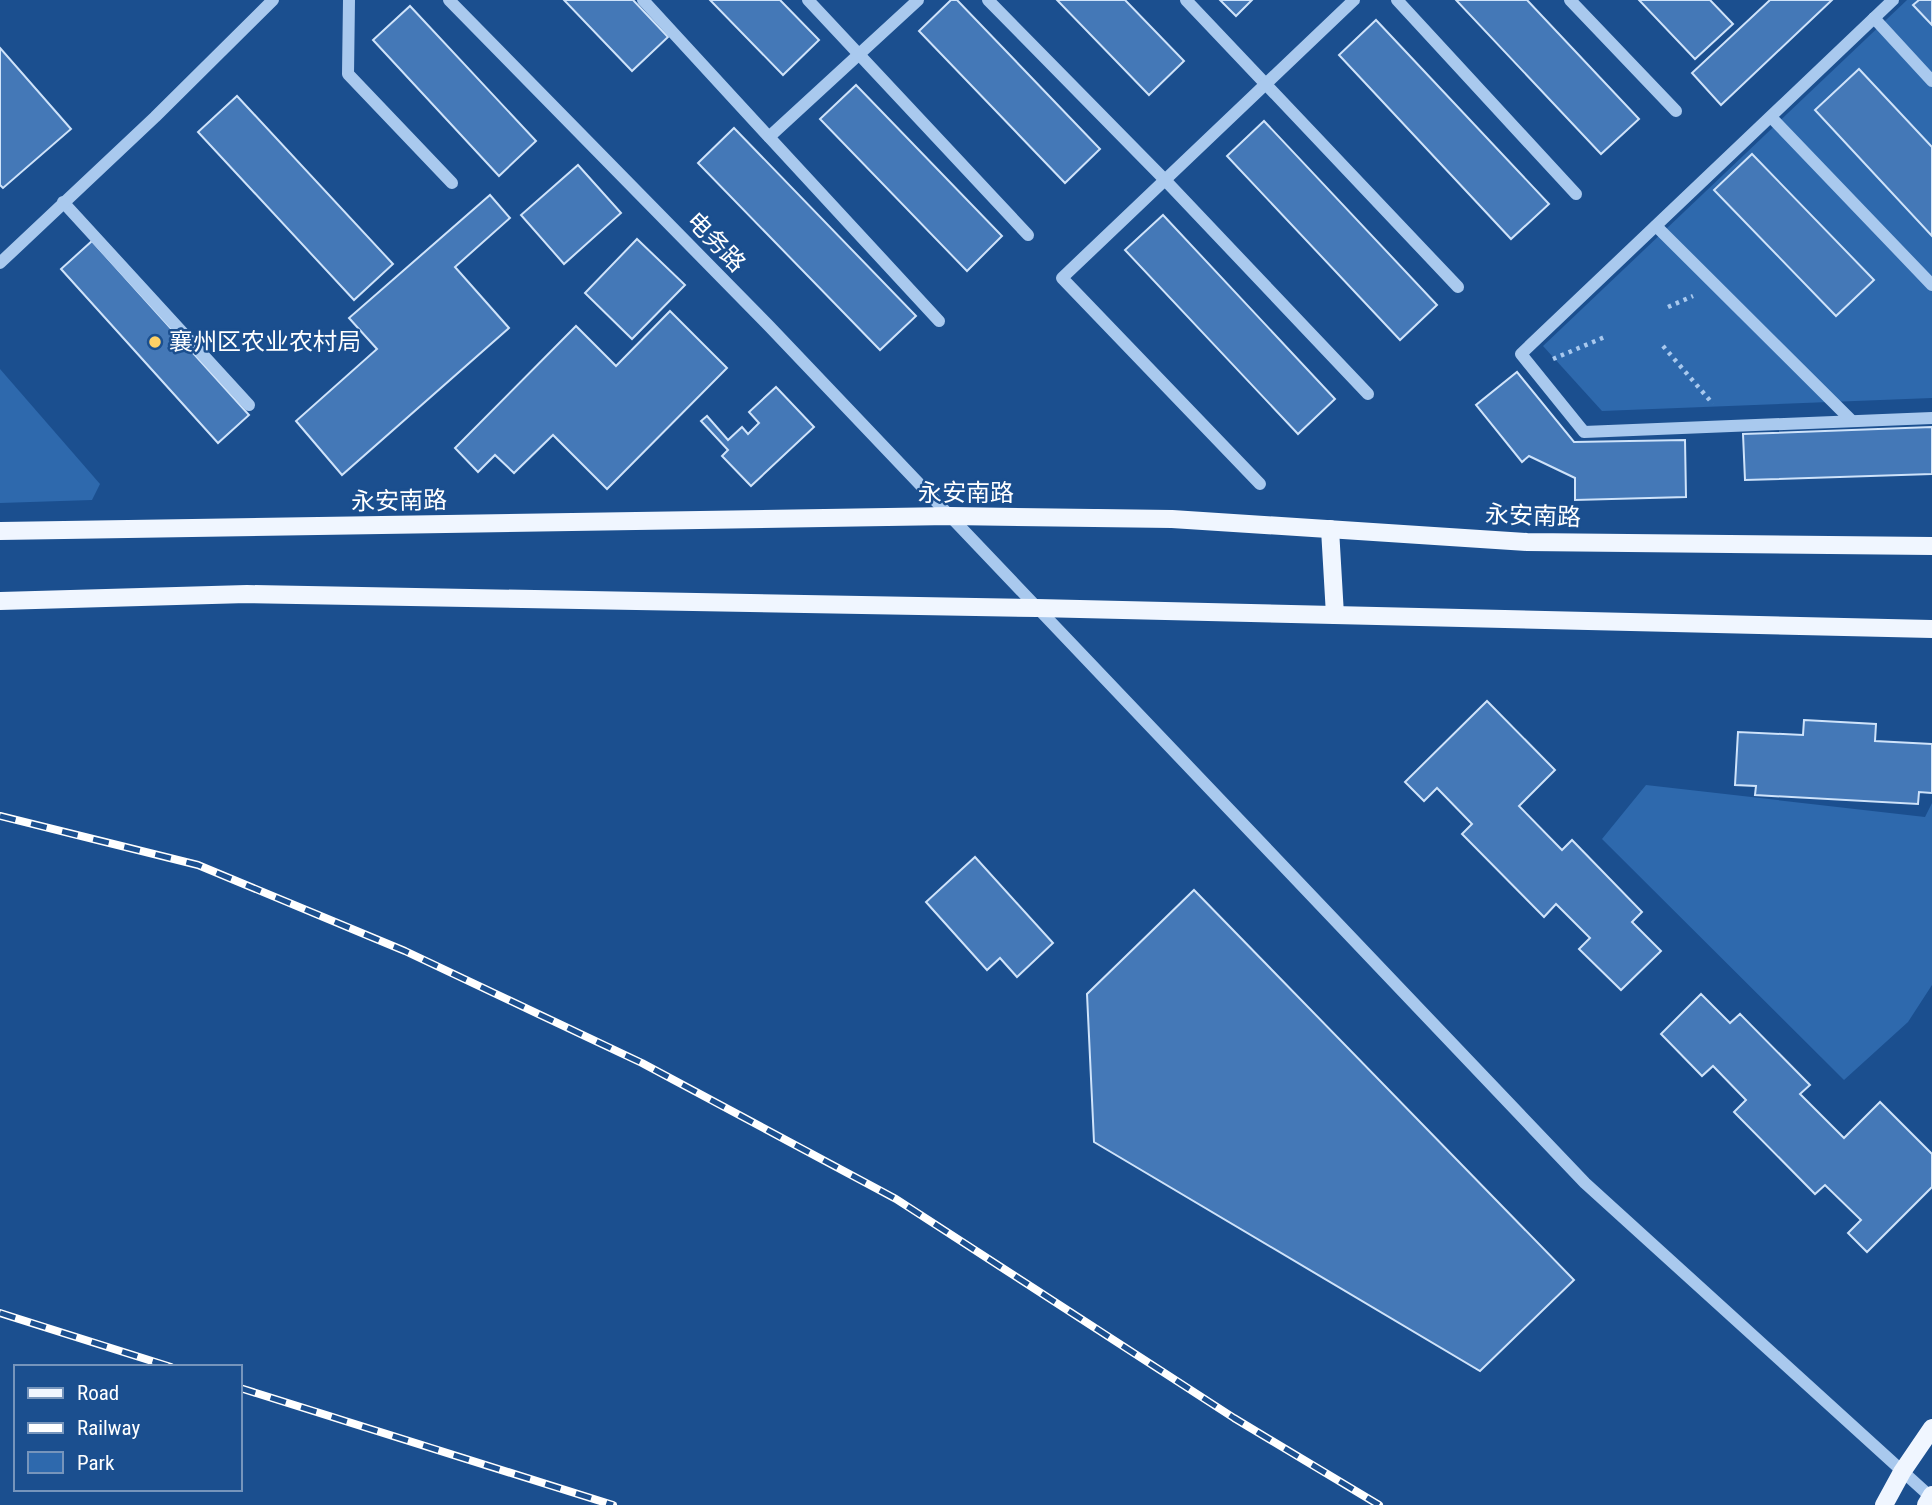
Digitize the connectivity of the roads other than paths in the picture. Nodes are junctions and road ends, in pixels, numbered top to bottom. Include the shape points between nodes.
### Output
1 (273, 0) edge
2 (349, 0) edge
3 (449, 0) edge
4 (643, 0) edge
5 (808, 0) edge
6 (918, 0) edge
7 (988, 0) edge
8 (1186, 0) edge
9 (1354, 0) edge
10 (1397, 0) edge
11 (1570, 0) edge
12 (1893, 0) edge
13 (1874, 19) junction
14 (859, 54) junction
15 (1932, 81) edge
16 (1265, 84) junction
17 (1676, 111) dead end
18 (1771, 117) junction
19 (769, 137) junction
20 (1165, 180) junction
21 (452, 183) dead end
22 (1576, 194) dead end
23 (62, 202) junction
24 (1656, 226) junction
25 (1028, 235) dead end
26 (0, 263) edge
27 (1932, 285) edge
28 (1458, 287) dead end
29 (939, 321) dead end
30 (1368, 394) dead end
31 (250, 405) dead end
32 (1932, 418) edge
33 (1853, 421) junction
34 (1260, 484) dead end
35 (950, 516) junction
36 (1330, 529) junction
37 (0, 531) edge
38 (1932, 546) edge
39 (0, 601) edge
40 (1037, 608) junction
41 (1335, 615) junction
42 (1932, 629) edge
43 (1932, 1429) edge
44 (1902, 1472) junction
45 (1930, 1499) edge
46 (1884, 1505) edge

1 - 23 street
2 - 21 street via 348,74
3 - 35 street, 电务路
4 - 19 street
5 - 14 street
6 - 14 street
7 - 20 street
8 - 16 street
9 - 16 street
10 - 22 street
11 - 17 street
12 - 13 street
13 - 15 street
13 - 18 street
14 - 19 street
14 - 25 street
16 - 20 street
16 - 28 street
18 - 24 street
18 - 27 street
19 - 29 street
20 - 30 street
20 - 34 street via 1062,278
23 - 26 street
23 - 31 street
24 - 33 street
24 - 33 street via 1521,354 1584,432
32 - 33 street
35 - 36 main road, 永安南路 via 1172,519
35 - 37 main road, 永安南路
35 - 40 street, 电务路
36 - 38 main road, 永安南路 via 1527,542
36 - 41 main road
39 - 40 main road via 247,594
40 - 41 main road
40 - 44 street, 电务路 via 1585,1183
41 - 42 main road
43 - 44 main road
44 - 45 street, 电务路
44 - 46 main road

